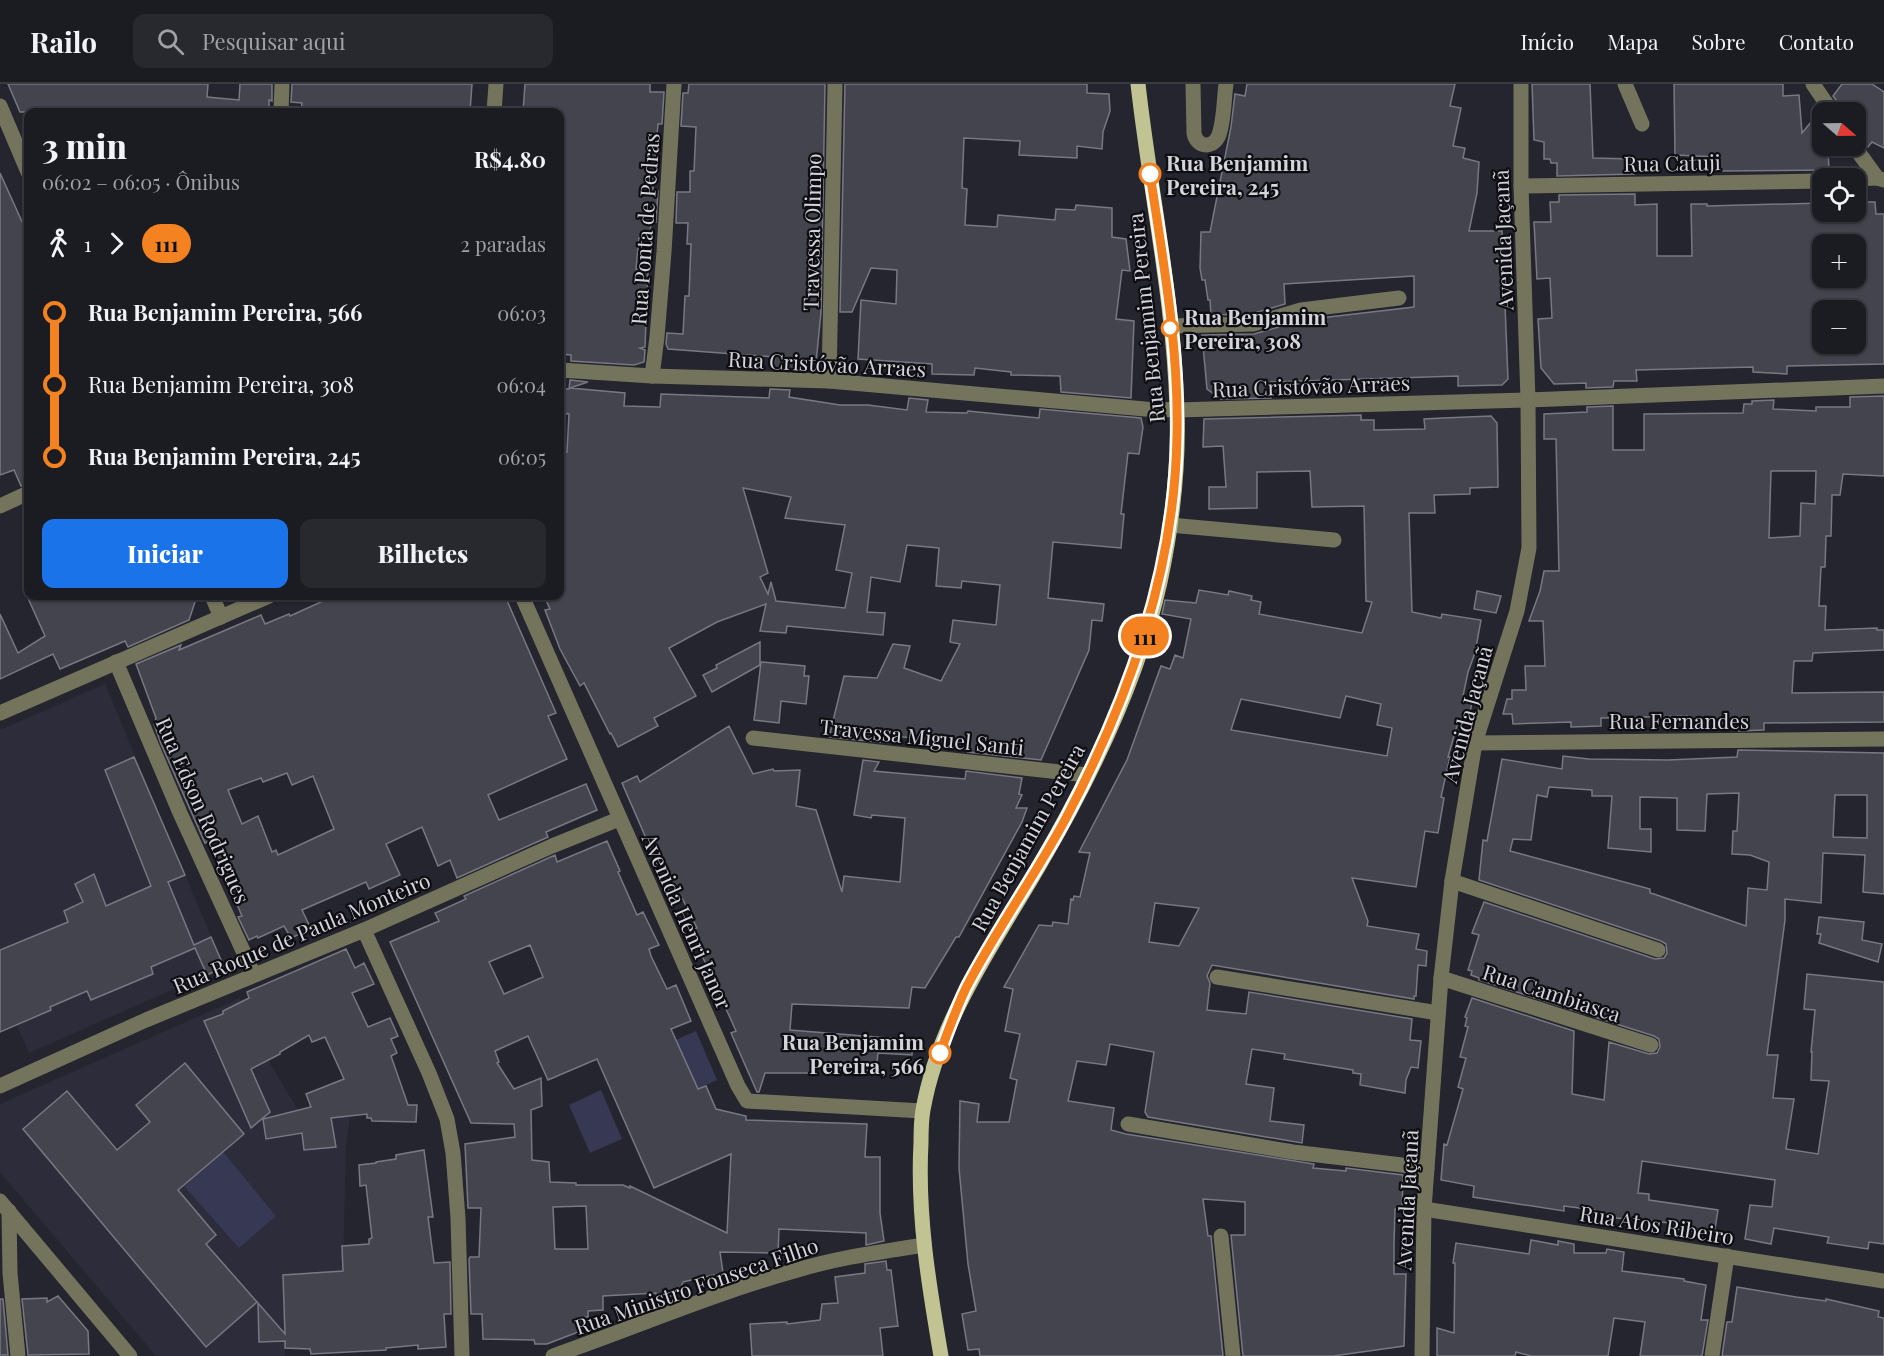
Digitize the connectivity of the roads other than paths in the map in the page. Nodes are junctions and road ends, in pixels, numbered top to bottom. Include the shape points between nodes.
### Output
1 (282, 84) edge
2 (496, 84) edge
3 (674, 84) edge
4 (835, 84) edge
5 (1138, 84) edge
6 (1193, 84) edge
7 (1226, 84) edge
8 (1521, 84) edge
9 (1625, 84) edge
10 (1813, 84) edge
11 (1825, 102) edge
12 (0, 106) edge
13 (281, 108) edge
14 (494, 108) edge
15 (1642, 124) dead end
16 (1862, 156) edge
17 (24, 163) edge
18 (1880, 179) edge
19 (1812, 181) edge
20 (1521, 186) junction
21 (1399, 298) dead end
22 (1170, 326) junction
23 (564, 370) edge
24 (652, 376) junction
25 (829, 381) junction
26 (1884, 386) edge
27 (1528, 400) junction
28 (1177, 410) junction
29 (24, 495) edge
30 (0, 506) edge
31 (1170, 525) junction
32 (1334, 540) dead end
33 (214, 600) edge
34 (260, 600) edge
35 (524, 600) edge
36 (221, 617) junction
37 (116, 662) junction
38 (0, 713) edge
39 (753, 738) dead end
40 (1884, 740) edge
41 (1475, 743) junction
42 (1087, 775) junction
43 (620, 819) junction
44 (1452, 881) junction
45 (364, 930) junction
46 (1658, 950) dead end
47 (254, 975) junction
48 (1217, 977) dead end
49 (1441, 978) junction
50 (1438, 1013) junction
51 (1651, 1045) dead end
52 (0, 1086) edge
53 (922, 1111) junction
54 (1128, 1124) dead end
55 (1427, 1168) junction
56 (4, 1206) edge
57 (1424, 1209) junction
58 (1221, 1236) dead end
59 (924, 1245) junction
60 (1727, 1256) junction
61 (1884, 1281) edge
62 (18, 1356) edge
63 (130, 1356) edge
64 (462, 1356) edge
65 (553, 1356) edge
66 (941, 1356) edge
67 (1233, 1356) edge
68 (1422, 1356) edge
69 (1712, 1356) edge

1 - 13 street
2 - 14 street
3 - 24 street, Rua Ponta de Pedras
4 - 25 street, Travessa Olimpo
5 - 22 main road, Rua Benjamim Pereira
6 - 7 street via 1195,140 1205,145 1218,136
8 - 20 street, Avenida Jaçanã
9 - 15 street
10 - 11 street
12 - 17 street
16 - 18 street
19 - 20 street, Rua Catuji
20 - 27 street, Avenida Jaçanã
21 - 22 street via 1301,310 1253,324
22 - 28 main road, Rua Benjamim Pereira
23 - 24 street, Rua Cristóvão Arraes
24 - 25 street, Rua Cristóvão Arraes
25 - 28 street, Rua Cristóvão Arraes
26 - 27 street, Rua Cristóvão Arraes
27 - 28 street, Rua Cristóvão Arraes
27 - 41 street, Avenida Jaçanã via 1528,557 1517,611
28 - 31 main road, Rua Benjamim Pereira
29 - 30 street
31 - 32 street
31 - 42 main road, Rua Benjamim Pereira via 1160,583 1144,639 1122,701
33 - 36 street
34 - 36 street
35 - 43 street, Avenida Henri Janor
36 - 37 street
37 - 38 street
37 - 47 street, Rua Edson Rodrigues
39 - 42 street, Travessa Miguel Santi
40 - 41 street, Rua Fernandes
41 - 44 street, Avenida Jaçanã
42 - 53 main road, Rua Benjamim Pereira via 1066,819 966,989 950,1024
43 - 45 street, Rua Roque de Paula Monteiro
43 - 53 street, Avenida Henri Janor via 747,1101
44 - 46 street
44 - 49 street, Avenida Jaçanã
45 - 47 street, Rua Roque de Paula Monteiro
45 - 64 street via 447,1119 458,1218
47 - 52 street, Rua Roque de Paula Monteiro
48 - 50 street
49 - 50 street, Avenida Jaçanã
49 - 51 street, Rua Cambiasca
50 - 55 street, Avenida Jaçanã
53 - 59 main road, Rua Benjamim Pereira via 919,1175
54 - 55 street via 1293,1152
55 - 57 street, Avenida Jaçanã
56 - 62 street
56 - 63 street
57 - 60 street, Rua Atos Ribeiro
57 - 68 street, Avenida Jaçanã
58 - 67 street
59 - 65 street, Rua Ministro Fonseca Filho via 794,1271
59 - 66 main road, Rua Benjamim Pereira
60 - 61 street, Rua Atos Ribeiro
60 - 69 street

